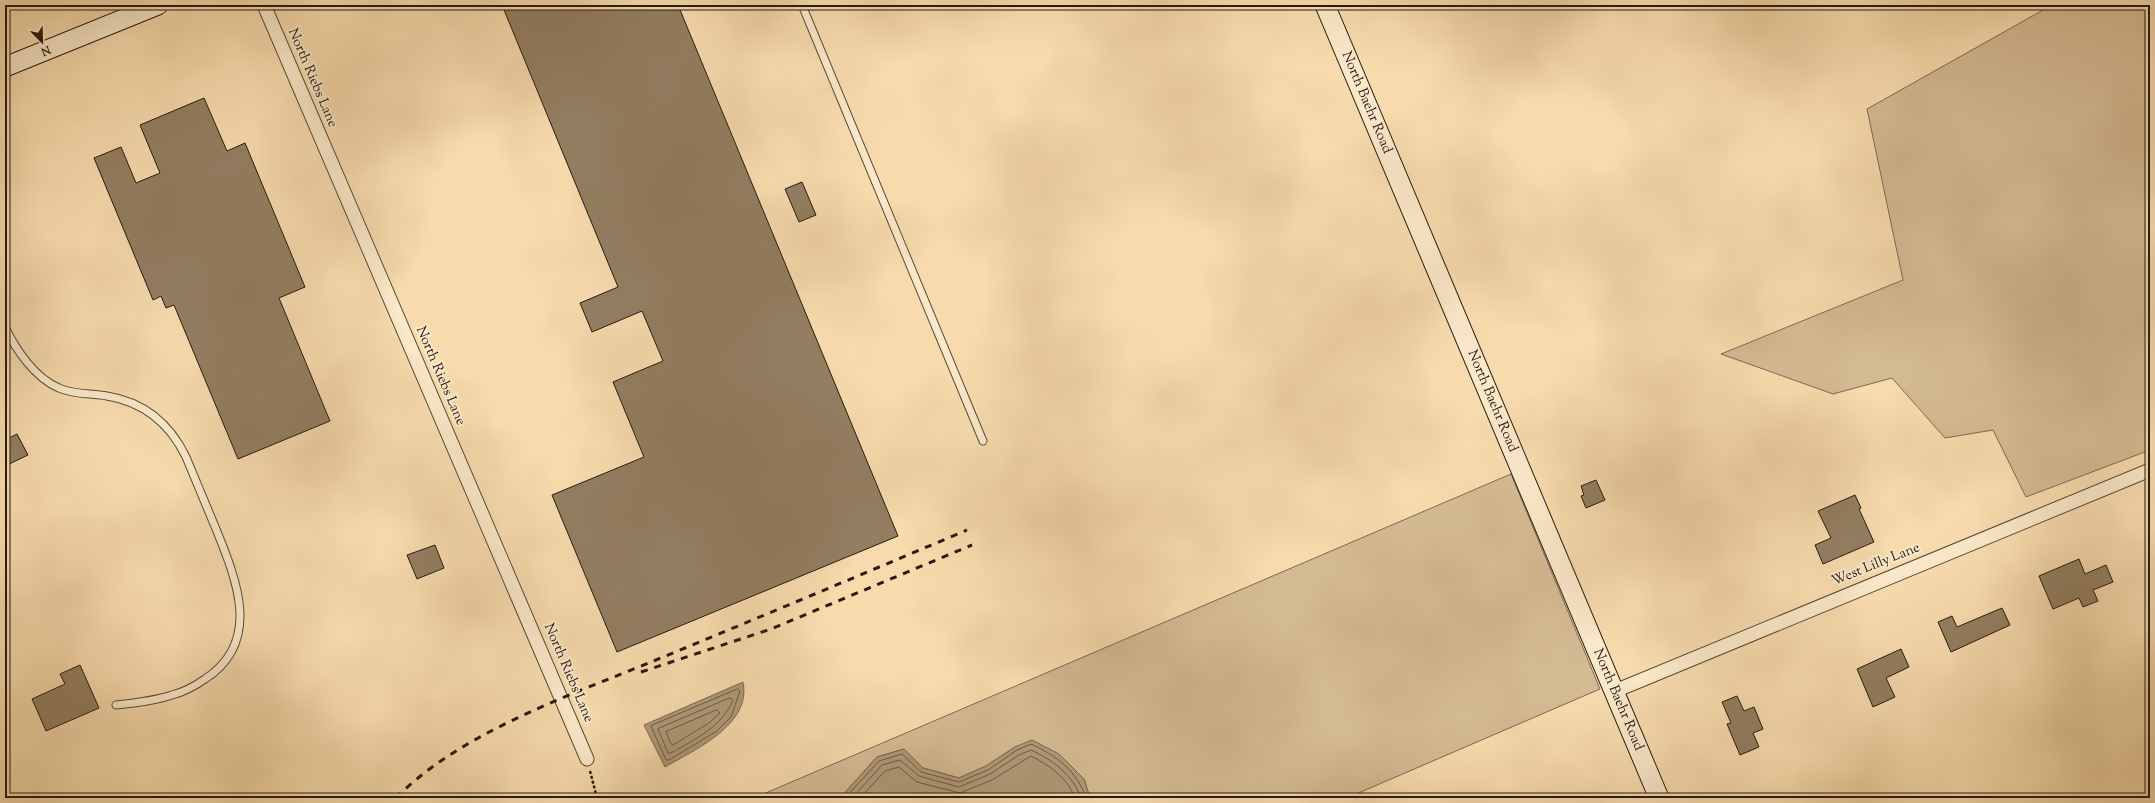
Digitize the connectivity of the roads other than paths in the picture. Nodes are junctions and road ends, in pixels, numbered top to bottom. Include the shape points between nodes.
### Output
1 (158, 5) edge
2 (264, 5) edge
3 (802, 5) edge
4 (1325, 5) edge
5 (5, 67) edge
6 (5, 327) edge
7 (983, 440) dead end
8 (2150, 470) edge
9 (1615, 691) junction
10 (116, 705) dead end
11 (587, 759) road end
12 (1659, 798) edge

1 - 5 street
2 - 11 street, North Riebs Lane
3 - 7 lane
4 - 9 street, North Baehr Road
6 - 10 lane via 27,362 58,388 131,402 166,426 180,444 186,457 231,568 239,596 240,625 238,637 219,670 174,695
8 - 9 street, West Lilly Lane
9 - 12 street, North Baehr Road

